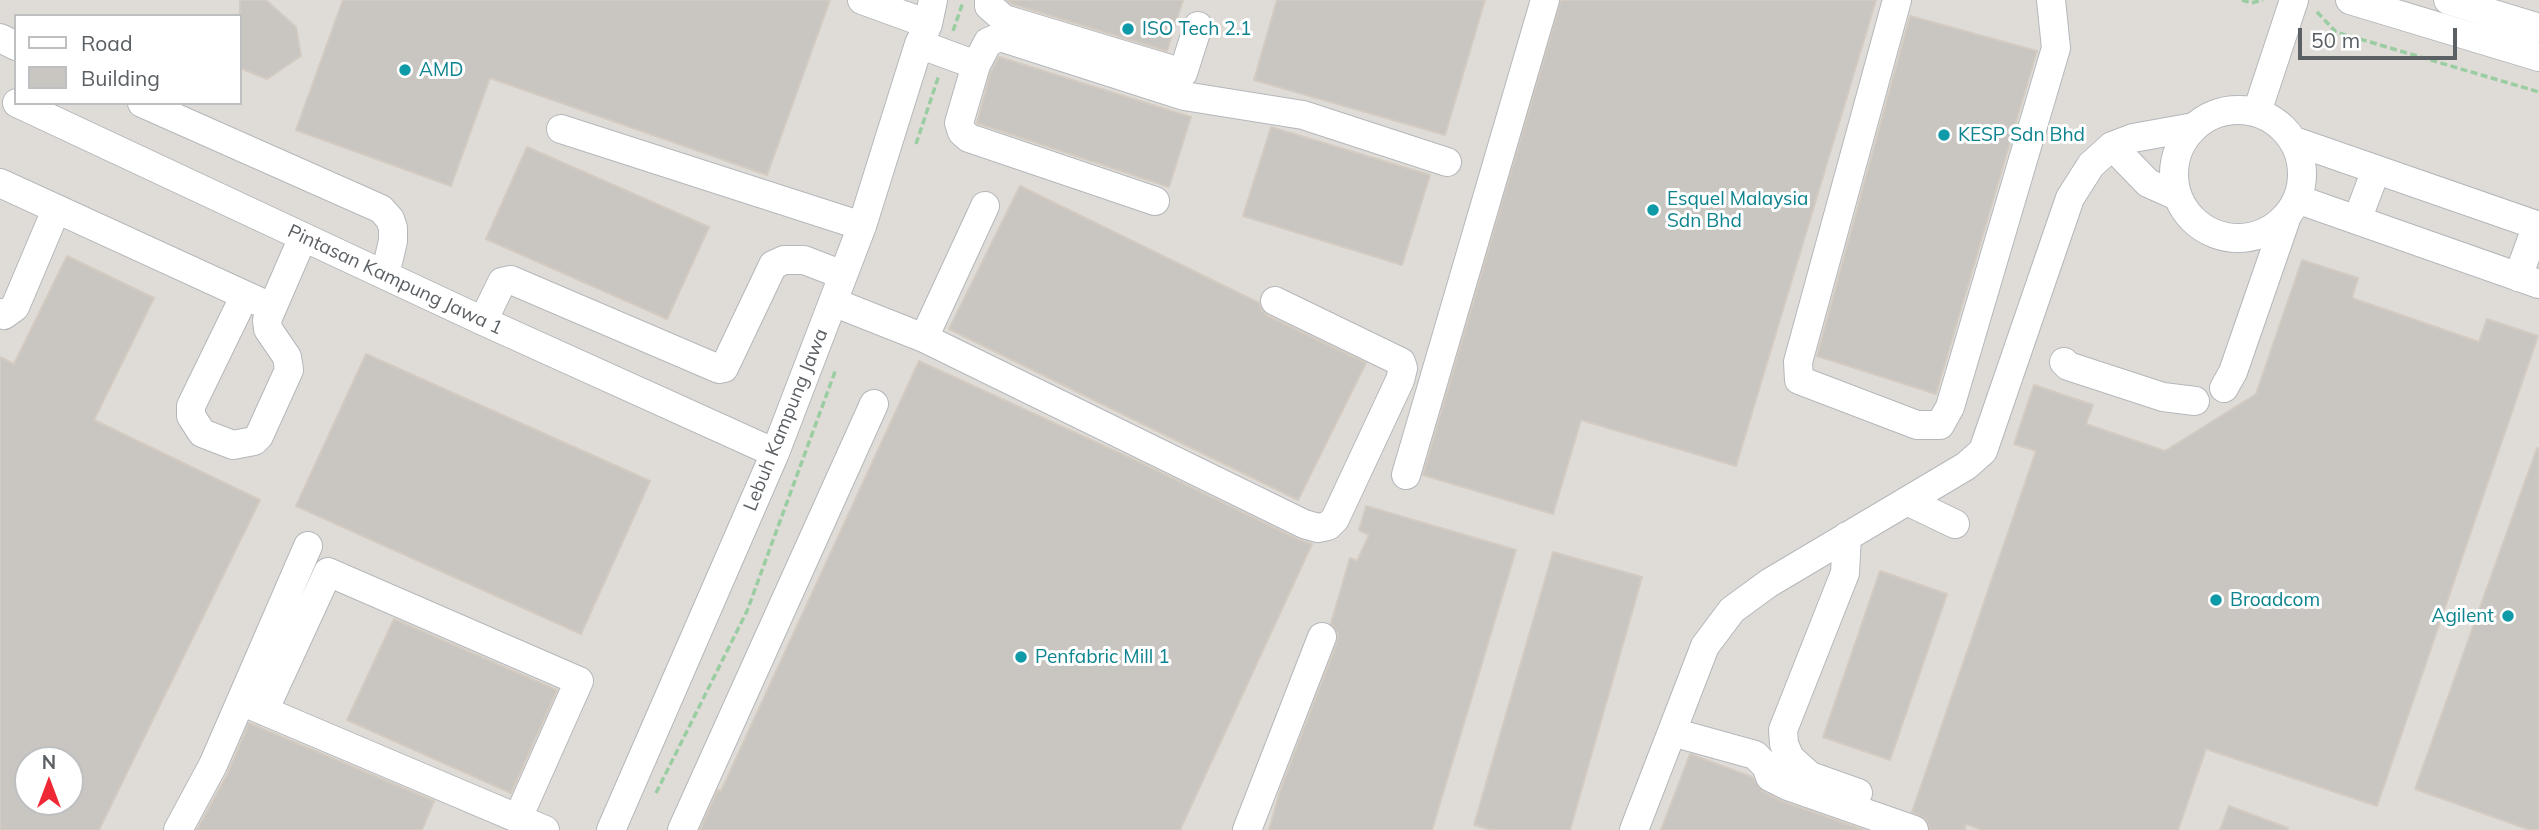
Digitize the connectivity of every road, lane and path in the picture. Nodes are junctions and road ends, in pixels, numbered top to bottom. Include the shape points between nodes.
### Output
1 (862, 0) edge
2 (989, 0) edge
3 (1545, 0) edge
4 (1897, 0) edge
5 (2051, 0) edge
6 (2242, 0) edge
7 (2263, 0) edge
8 (2350, 0) edge
9 (2448, 0) edge
10 (2302, 2) edge
11 (926, 15) edge
12 (1198, 26) dead end
13 (2539, 28) edge
14 (2539, 57) edge
15 (976, 65) junction
16 (2539, 92) edge
17 (21, 105) edge
18 (147, 105) edge
19 (2257, 112) junction
20 (2194, 127) junction
21 (561, 129) dead end
22 (2294, 141) junction
23 (2112, 146) junction
24 (1447, 162) dead end
25 (2375, 170) junction
26 (0, 183) edge
27 (2177, 195) junction
28 (1155, 201) dead end
29 (985, 206) dead end
30 (2292, 208) junction
31 (55, 210) junction
32 (2357, 220) junction
33 (862, 226) junction
34 (2538, 226) edge
35 (303, 237) junction
36 (385, 275) junction
37 (843, 275) junction
38 (2529, 280) edge
39 (245, 295) junction
40 (1275, 300) dead end
41 (833, 302) junction
42 (272, 308) junction
43 (0, 313) edge
44 (483, 321) junction
45 (924, 338) junction
46 (2064, 362) dead end
47 (2224, 387) dead end
48 (2195, 401) dead end
49 (874, 404) dead end
50 (775, 453) junction
51 (1406, 475) dead end
52 (1907, 500) junction
53 (1955, 524) dead end
54 (1847, 536) junction
55 (308, 546) dead end
56 (1322, 636) dead end
57 (253, 706) junction
58 (1672, 732) junction
59 (1858, 793) dead end
60 (518, 818) junction
61 (178, 830) edge
62 (545, 830) edge
63 (611, 830) edge
64 (682, 830) edge
65 (1247, 830) edge
66 (1634, 830) edge
67 (1914, 830) edge

1 - 11 street
2 - 12 street via 989,6 1003,19 1182,73
3 - 51 street
4 - 5 street via 1798,362 1799,380 1917,425 1940,425 1950,407 2056,48
6 - 7 path
8 - 14 street
9 - 13 street
10 - 16 path via 2336,32
10 - 19 street
11 - 15 street
11 - 33 street, Lebuh Kampung Jawa
15 - 24 street via 988,42 1000,37 1184,96 1303,115
15 - 28 street via 959,123 969,138
17 - 35 street, Pintasan Kampung Jawa 1
18 - 36 street via 381,209 393,228
19 - 20 street via 2212,114
19 - 22 street via 2278,123
20 - 23 street
20 - 27 street via 2180,145 2173,167
21 - 33 street
22 - 25 street
22 - 30 street via 2302,180
23 - 27 street via 2148,183
23 - 52 street via 2091,165 2070,198 1983,451
25 - 32 street
25 - 34 street
26 - 31 street
27 - 30 street via 2190,218 2203,229 2236,239 2272,229
29 - 45 street
30 - 32 street
30 - 47 street
31 - 39 street
31 - 43 street via 15,307
32 - 38 street
33 - 37 street, Lebuh Kampung Jawa
34 - 38 street
35 - 36 street, Pintasan Kampung Jawa 1
35 - 42 street
36 - 44 street, Pintasan Kampung Jawa 1
37 - 41 street, Lebuh Kampung Jawa
37 - 44 street via 804,260 773,265 724,368 719,369 511,280 502,282
39 - 42 street
39 - 42 street via 191,406 191,416 202,433 233,445 259,436 289,370 287,357 268,329
40 - 45 street via 1401,362 1403,369 1328,526 1304,524
41 - 45 street
41 - 50 street, Lebuh Kampung Jawa
44 - 50 street, Pintasan Kampung Jawa 1
46 - 48 street via 2163,397
49 - 64 street
50 - 63 street, Lebuh Kampung Jawa
52 - 53 street
52 - 54 street
54 - 58 street via 1731,610 1705,646
54 - 59 street via 1844,573 1783,730 1790,758 1810,776
55 - 57 street
56 - 65 street
57 - 60 street
57 - 60 street via 328,572 579,681
57 - 61 street via 213,765
58 - 66 street
58 - 67 street via 1755,755 1770,777 1788,786
60 - 62 street

